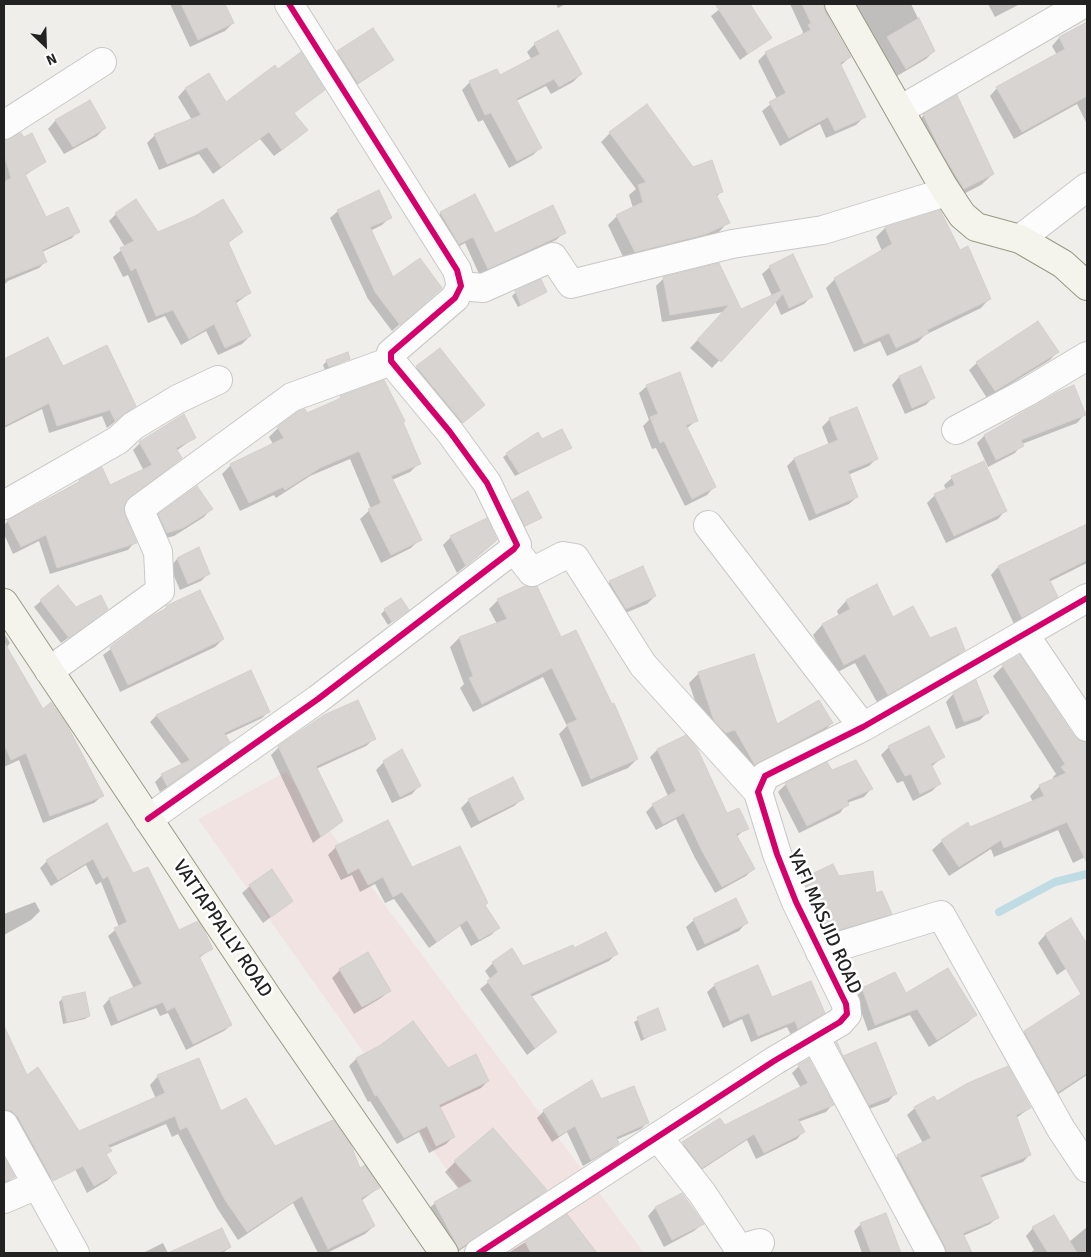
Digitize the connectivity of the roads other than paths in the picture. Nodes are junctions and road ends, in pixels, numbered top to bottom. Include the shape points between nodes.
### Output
1 (289, 4) edge
2 (839, 4) edge
3 (1083, 4) edge
4 (102, 62) dead end
5 (900, 110) junction
6 (4, 124) edge
7 (1087, 187) edge
8 (946, 192) junction
9 (1020, 238) junction
10 (461, 286) junction
11 (1087, 286) edge
12 (1087, 356) edge
13 (391, 361) junction
14 (218, 380) dead end
15 (956, 430) dead end
16 (4, 505) edge
17 (708, 525) dead end
18 (514, 549) junction
19 (1087, 598) edge
20 (4, 603) edge
21 (1025, 635) junction
22 (49, 671) junction
23 (863, 727) junction
24 (1087, 727) edge
25 (758, 792) junction
26 (148, 819) junction
27 (820, 952) junction
28 (815, 1037) junction
29 (4, 1125) edge
30 (658, 1137) junction
31 (1087, 1168) edge
32 (37, 1185) junction
33 (4, 1199) edge
34 (760, 1243) dead end
35 (75, 1253) edge
36 (444, 1253) edge
37 (479, 1253) edge
38 (931, 1253) edge

1 - 10 street via 457,270
2 - 5 main road
3 - 5 street
4 - 6 street
5 - 8 main road
7 - 9 street
8 - 9 main road via 962,215 976,227
8 - 10 street via 823,230 732,244 571,284 553,257 483,288
9 - 11 main road via 1063,264
10 - 13 street via 455,298 391,353
12 - 15 street
13 - 18 street via 487,483 516,539 518,545
13 - 22 street via 292,397 139,509 158,552 160,591
14 - 16 street via 178,399 133,426 118,440
17 - 23 street
18 - 25 street via 532,572 563,556 575,558 643,665
18 - 26 street via 318,699
19 - 21 street
20 - 22 main road, VATTAPPALLY ROAD
21 - 23 street
21 - 24 street
22 - 26 main road, VATTAPPALLY ROAD
23 - 25 street via 765,776
25 - 27 street, YAFI MASJID ROAD via 777,854
26 - 36 main road, VATTAPPALLY ROAD
27 - 28 street, YAFI MASJID ROAD via 846,1004 847,1014
27 - 31 street via 941,915 1061,1129
28 - 30 street, YAFI MASJID ROAD
28 - 38 street
29 - 32 street
30 - 34 street via 702,1193 739,1249
30 - 37 street, YAFI MASJID ROAD
32 - 33 street
32 - 35 street

